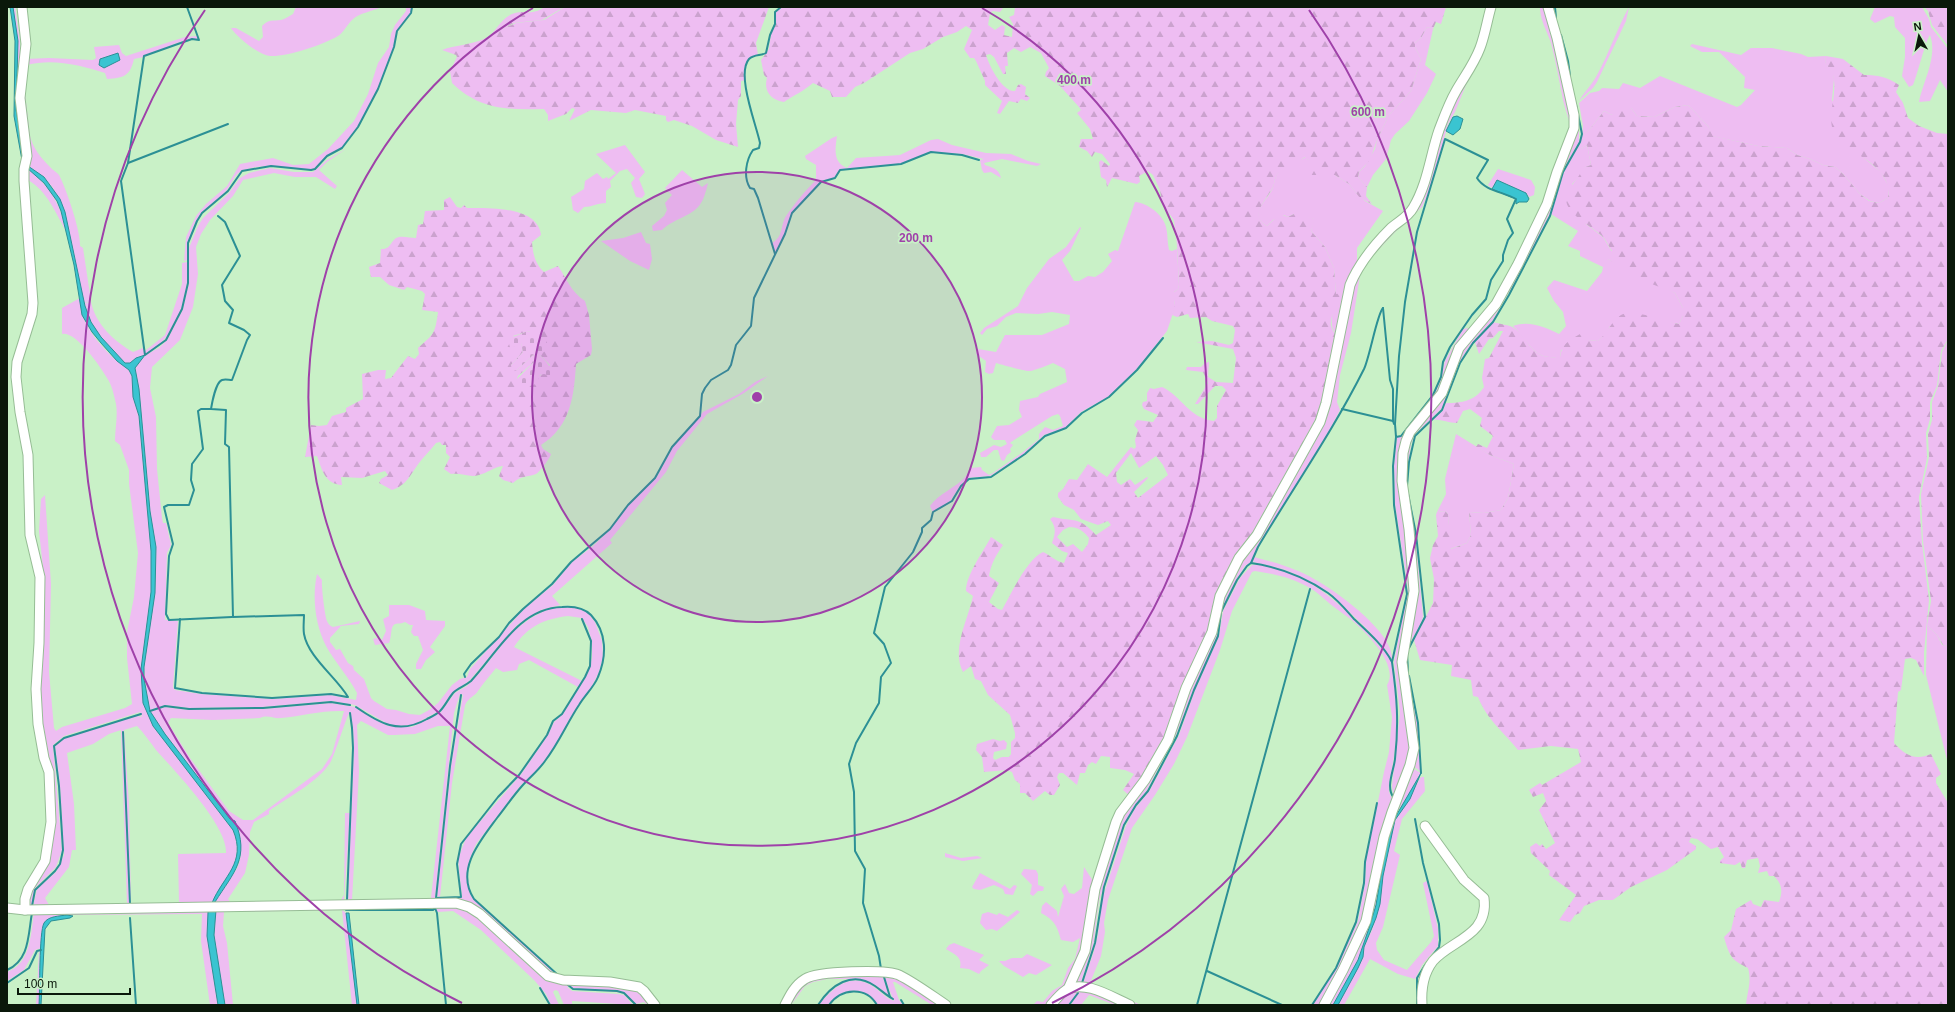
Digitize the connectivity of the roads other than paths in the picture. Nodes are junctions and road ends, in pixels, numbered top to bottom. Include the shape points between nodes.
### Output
1 (22, 7) edge
2 (1491, 7) edge
3 (1548, 7) edge
4 (1425, 826) dead end
5 (7, 908) edge
6 (25, 910) junction
7 (1068, 989) junction
8 (655, 1005) edge
9 (784, 1005) edge
10 (946, 1005) edge
11 (1051, 1005) edge
12 (1130, 1005) edge
13 (1324, 1005) edge
14 (1422, 1005) edge

1 - 6 street via 26,44 20,98 27,156 24,181 33,303 17,362 16,377 28,455 30,535 40,577 40,643 36,689 38,724 49,772 51,822 45,861 28,889
2 - 7 street via 1480,48 1439,129 1419,196 1407,216 1391,228 1359,265 1350,285 1322,418 1220,596 1212,632 1186,688 1168,740 1116,822 1095,889 1085,951
3 - 13 street via 1574,115 1574,128 1547,204 1518,264 1496,304 1459,348 1442,393 1410,432 1406,441 1402,481 1414,591 1402,662 1414,748 1384,837 1366,920
4 - 14 street via 1464,880 1484,898 1485,904 1484,913 1469,936 1434,960 1428,968 1422,986
5 - 6 street
6 - 8 street via 456,903 480,914 548,976 563,980 610,982 639,987
7 - 11 street
7 - 12 street via 1078,986 1092,989
9 - 10 street via 796,986 806,978 816,975 885,971 899,975

